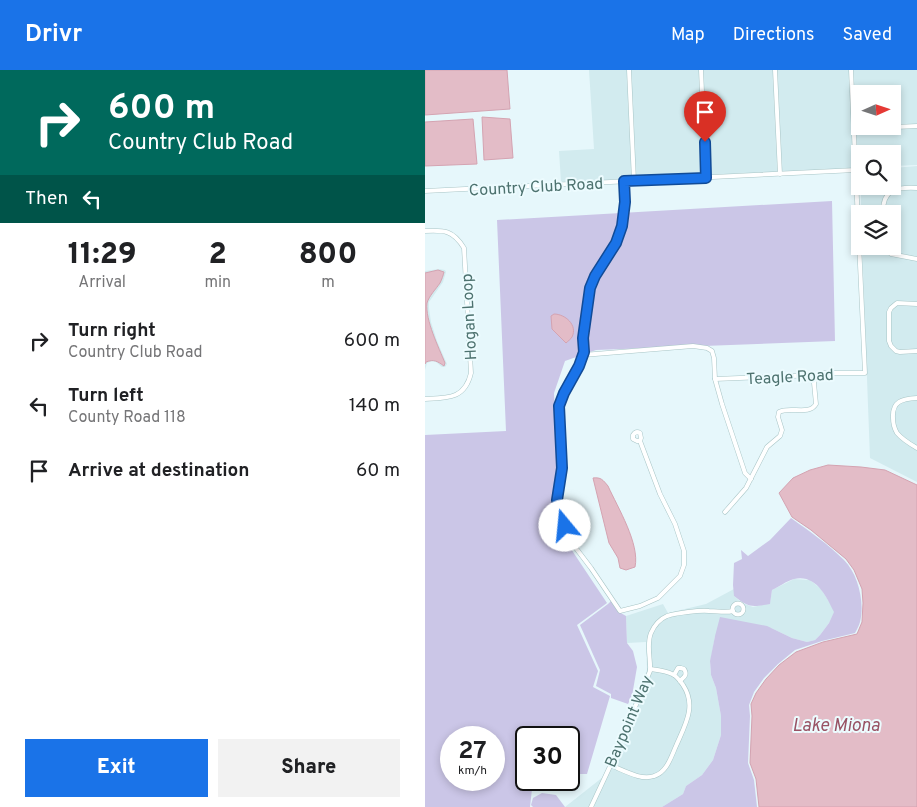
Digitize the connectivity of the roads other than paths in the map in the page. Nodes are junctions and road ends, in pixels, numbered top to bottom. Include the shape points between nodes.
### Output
1 (629, 70) edge
2 (701, 70) edge
3 (775, 70) edge
4 (851, 70) edge
5 (852, 85) edge
6 (917, 126) edge
7 (901, 127) edge
8 (851, 170) edge
9 (780, 174) junction
10 (706, 178) junction
11 (624, 181) junction
12 (635, 181) junction
13 (917, 188) edge
14 (425, 191) edge
15 (884, 205) edge
16 (425, 231) edge
17 (860, 255) edge
18 (896, 255) edge
19 (917, 259) edge
20 (917, 304) edge
21 (917, 351) edge
22 (583, 355) junction
23 (817, 375) junction
24 (715, 379) junction
25 (917, 398) edge
26 (425, 399) edge
27 (640, 441) dead end
28 (917, 448) edge
29 (751, 479) junction
30 (725, 512) dead end
31 (733, 611) dead end
32 (650, 669) junction
33 (674, 675) junction
34 (680, 680) junction
35 (611, 765) junction
36 (591, 807) edge

1 - 12 street
2 - 10 street
3 - 9 street
4 - 5 street
6 - 7 street
8 - 9 street, Country Club Road
9 - 10 street, Country Club Road
10 - 12 street, Country Club Road
11 - 12 street, Country Club Road
11 - 14 street, Country Club Road
11 - 22 street via 622,226 590,288
13 - 15 street via 892,191 886,196
16 - 26 street, Hogan Loop via 448,232 464,248 471,373 469,382 457,395
17 - 23 street, Teagle Road via 865,372
18 - 19 street
20 - 21 street via 897,303 888,315 889,341 893,348 900,352
22 - 24 street via 703,347 712,352
22 - 27 street via 559,406 562,468 557,500 569,538 620,611 658,598 680,576 683,565 684,551 675,524
23 - 24 street, Teagle Road
23 - 29 street via 815,406 779,412 782,432 765,450
24 - 29 street via 745,473
25 - 28 street via 904,399 896,404 893,424 898,434
29 - 30 street
31 - 32 street, Baypoint Way via 690,612 662,619 655,625 649,640
32 - 33 street
32 - 35 street, Baypoint Way
33 - 34 street
33 - 34 street via 677,668 684,669 686,676
34 - 35 street via 690,700 690,713 664,770 647,778
35 - 36 street, Baypoint Way

